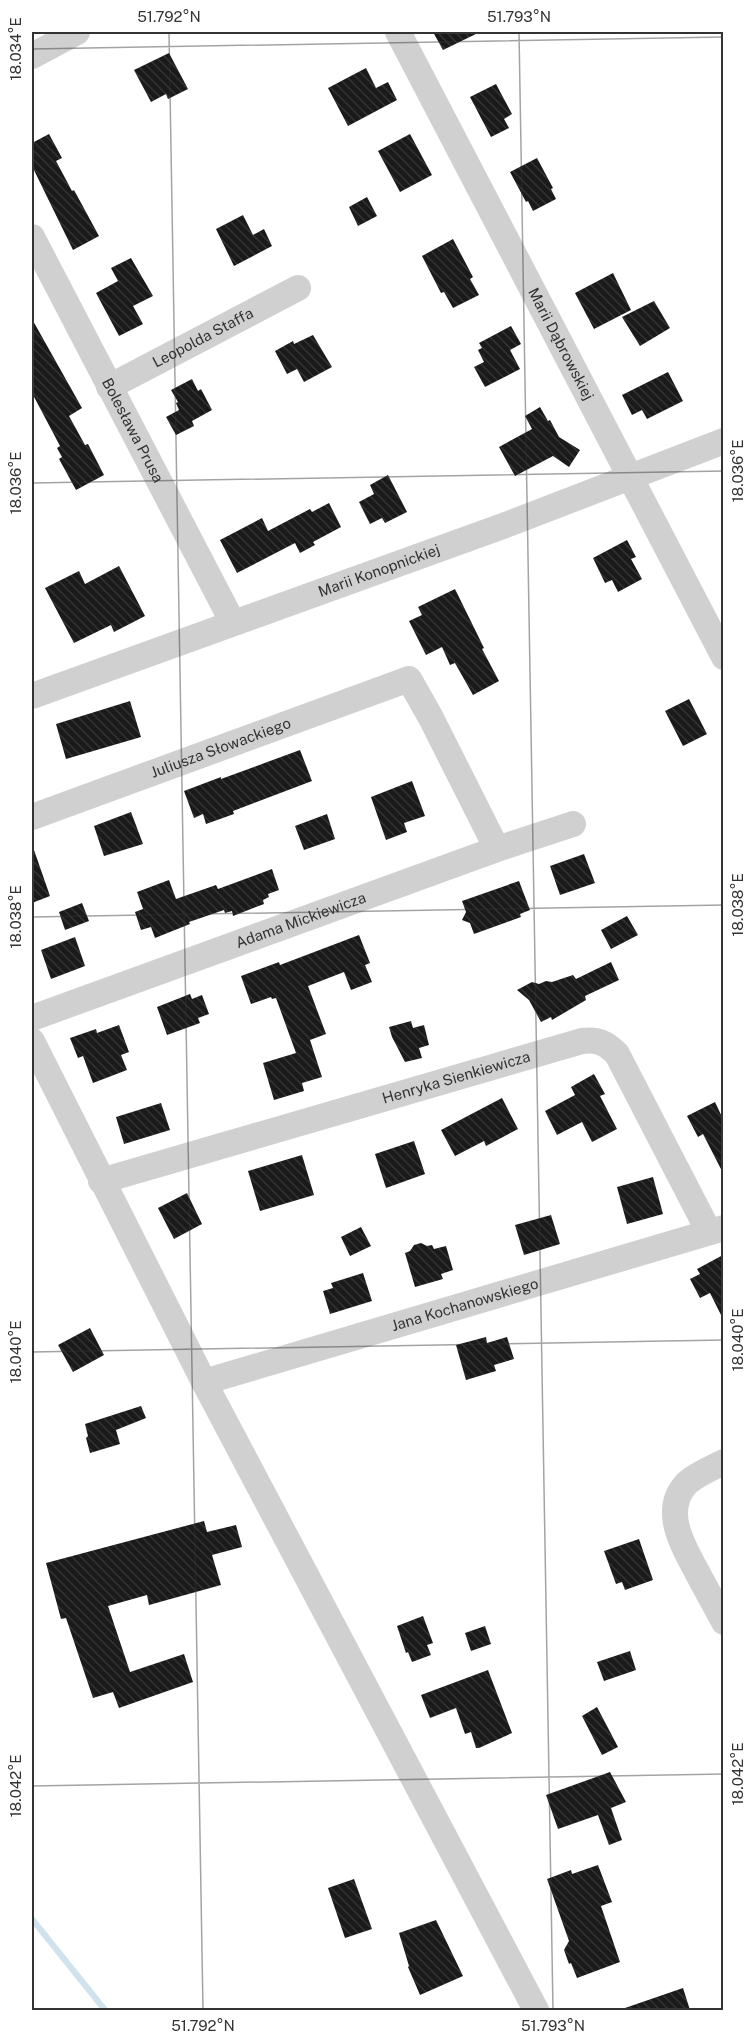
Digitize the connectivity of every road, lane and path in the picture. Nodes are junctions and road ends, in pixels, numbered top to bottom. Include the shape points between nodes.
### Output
1 (77, 32) edge
2 (398, 32) edge
3 (32, 56) edge
4 (32, 237) edge
5 (298, 288) dead end
6 (109, 387) junction
7 (723, 441) edge
8 (630, 476) junction
9 (233, 623) junction
10 (723, 657) edge
11 (32, 696) edge
12 (32, 817) edge
13 (573, 824) dead end
14 (497, 849) junction
15 (32, 1018) edge
16 (32, 1041) edge
17 (101, 1181) junction
18 (716, 1230) edge
19 (204, 1382) junction
20 (723, 1462) edge
21 (723, 1622) edge
22 (536, 2010) edge

1 - 3 street
2 - 8 street, Marii Dąbrowskiej
4 - 6 street, Bolesława Prusa
5 - 6 street, Leopolda Staffa
6 - 9 street, Bolesława Prusa
7 - 8 street, Marii Konopnickiej
8 - 9 street, Marii Konopnickiej
8 - 10 street, Marii Dąbrowskiej
9 - 11 street, Marii Konopnickiej
12 - 14 street, Juliusza Słowackiego via 409,679
13 - 14 street, Adama Mickiewicza
14 - 15 street, Adama Mickiewicza
16 - 17 street
17 - 18 street, Henryka Sienkiewicza via 570,1044 595,1040 617,1054
17 - 19 street
18 - 19 street, Jana Kochanowskiego
19 - 22 street
20 - 21 street via 688,1483 675,1509 681,1542

